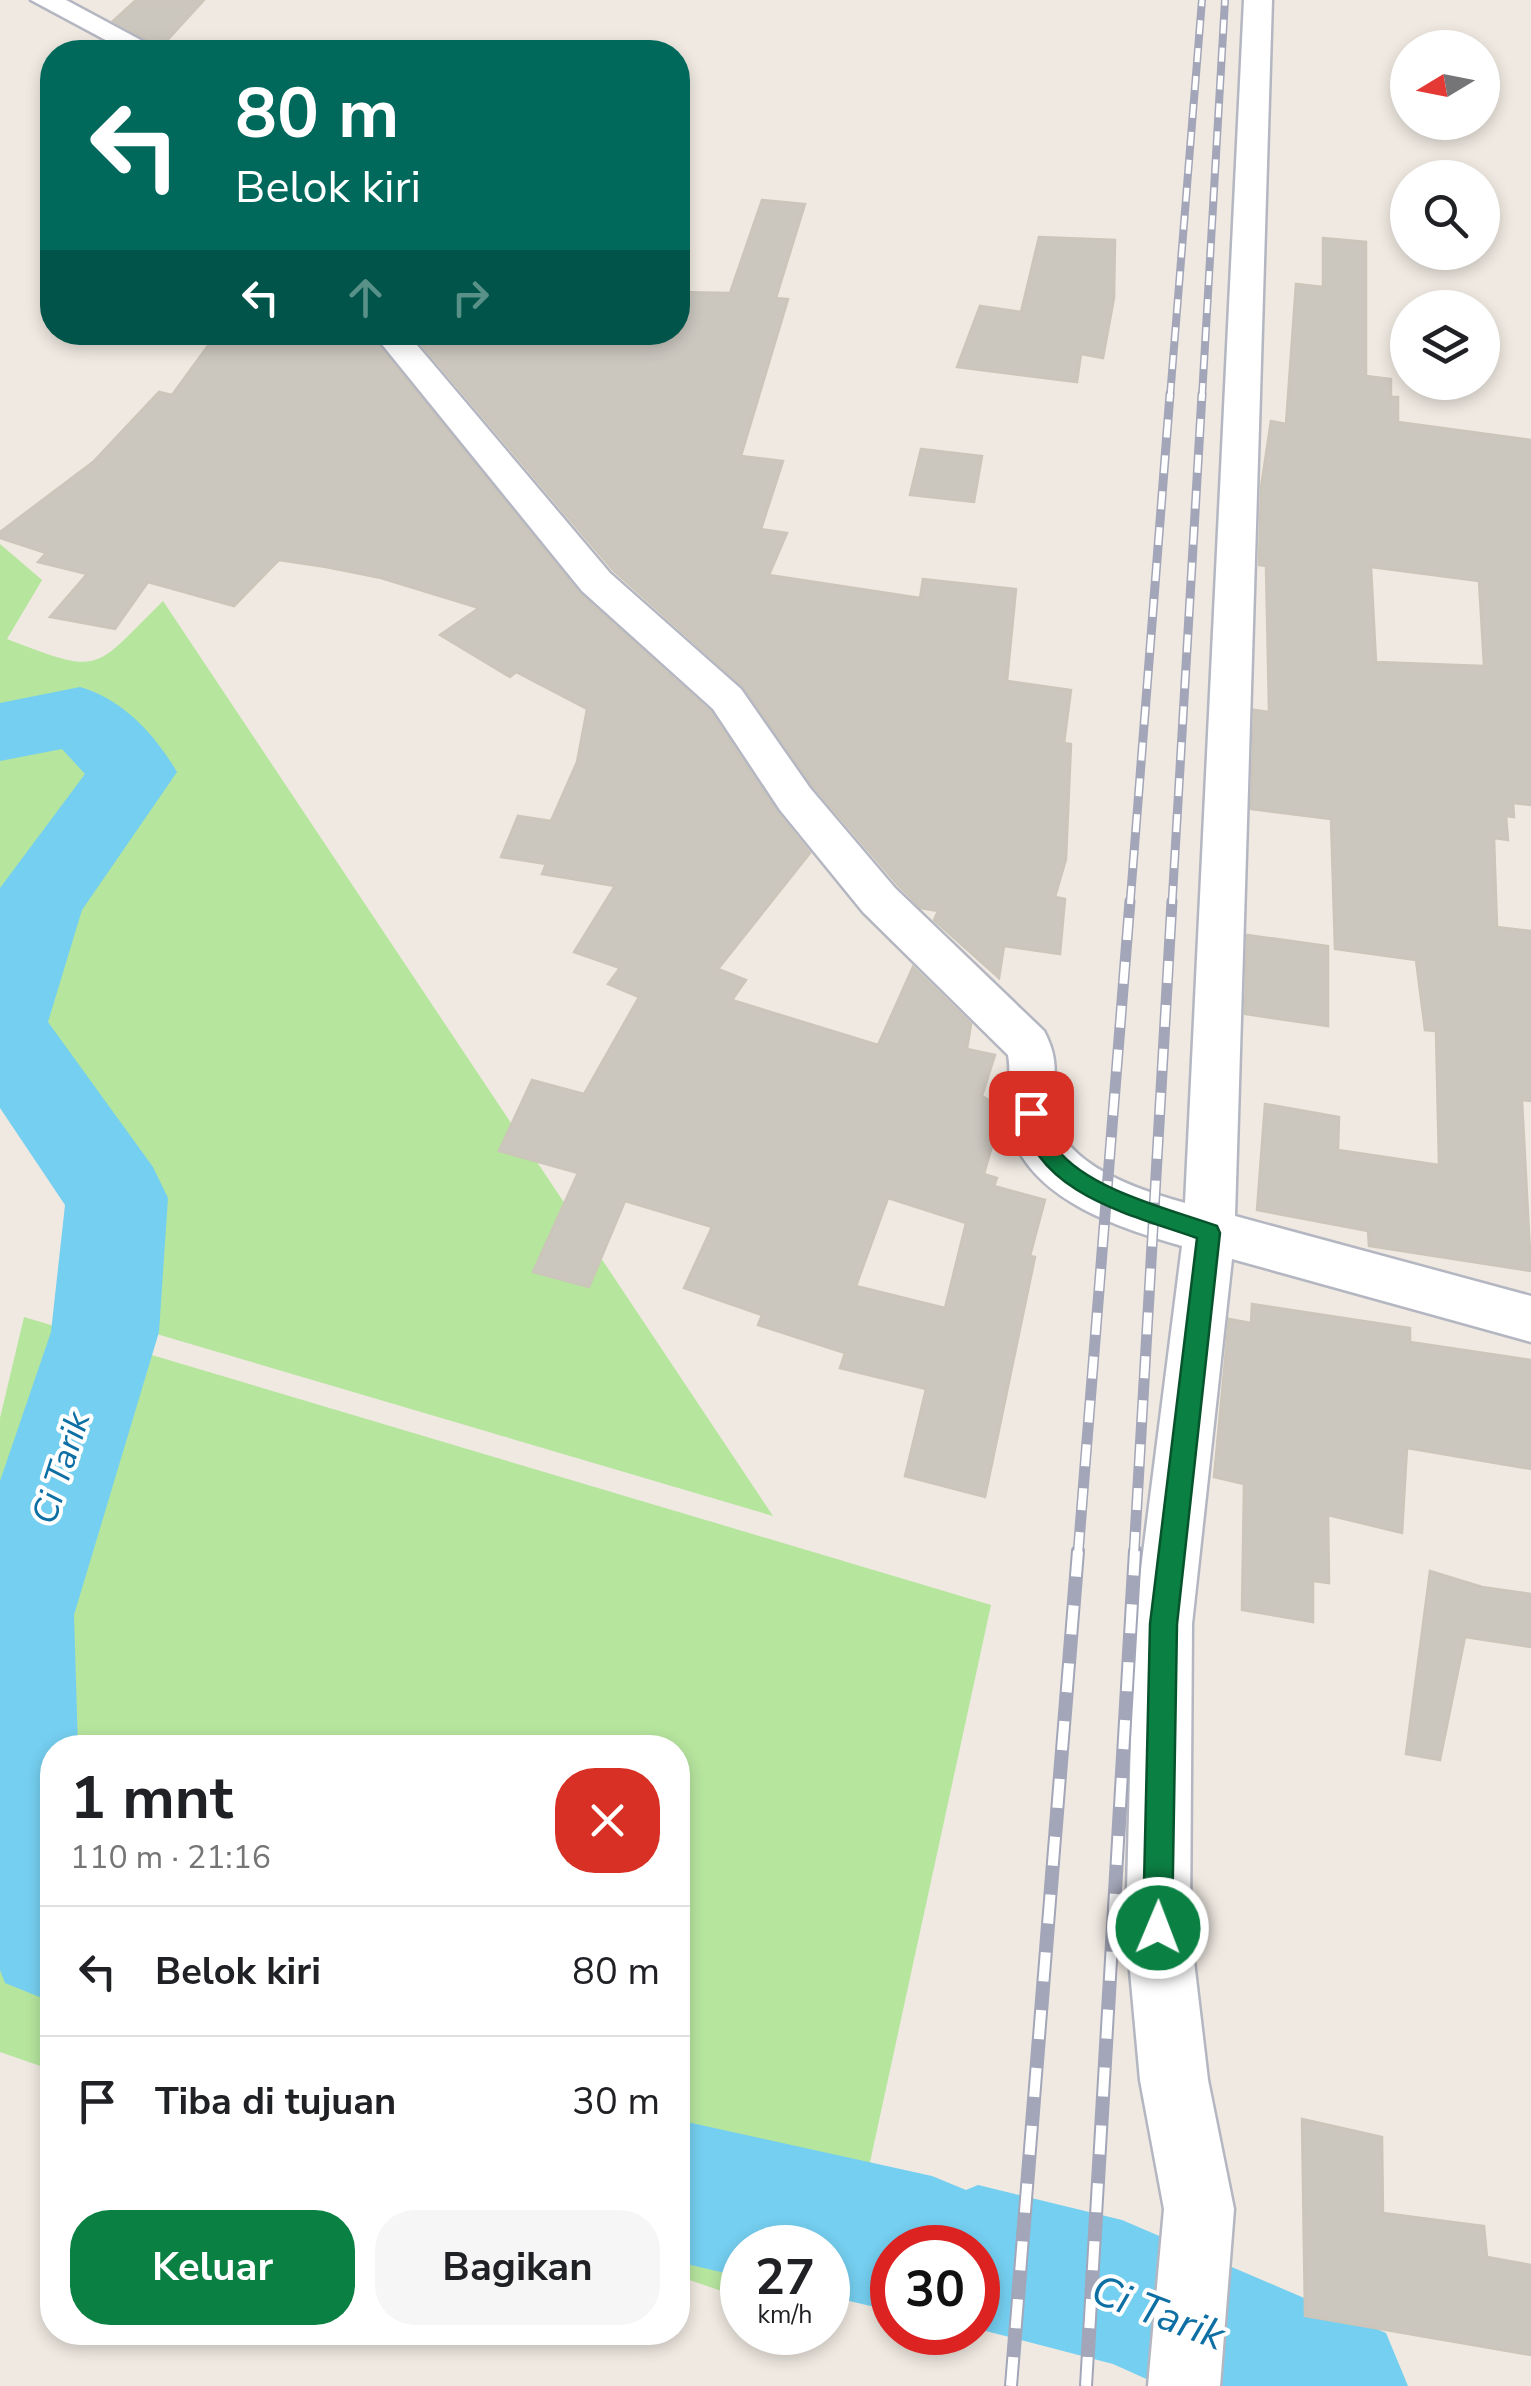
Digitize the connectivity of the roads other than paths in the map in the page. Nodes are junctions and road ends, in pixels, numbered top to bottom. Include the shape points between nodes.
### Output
1 (44, 0) edge
2 (126, 0) edge
3 (1258, 0) edge
4 (96, 26) junction
5 (125, 40) edge
6 (399, 345) edge
7 (1209, 1233) junction
8 (1531, 1319) edge
9 (1184, 2386) edge

1 - 4 street
2 - 4 street
3 - 7 street
4 - 5 street
6 - 7 street via 596,582 727,700 795,800 879,900 1027,1044 1034,1058 1031,1113 1052,1160 1104,1195
7 - 8 street
7 - 9 street via 1164,1624 1158,1928 1174,2080 1199,2209

